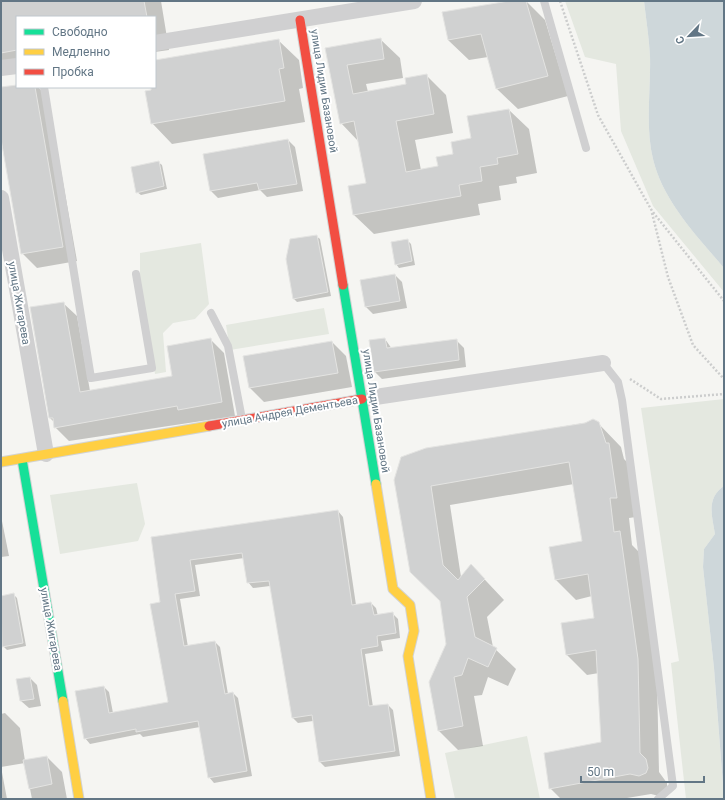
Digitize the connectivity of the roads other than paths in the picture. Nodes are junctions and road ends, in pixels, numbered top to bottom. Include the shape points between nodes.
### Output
1 (414, 1) edge
2 (544, 1) edge
3 (300, 20) junction
4 (156, 43) edge
5 (16, 66) edge
6 (1, 68) edge
7 (44, 88) edge
8 (586, 148) dead end
9 (1, 198) edge
10 (136, 274) dead end
11 (211, 313) dead end
12 (603, 363) joint
13 (362, 399) junction
14 (242, 420) junction
15 (46, 454) junction
16 (22, 459) junction
17 (1, 462) edge
18 (79, 799) edge
19 (431, 799) edge
20 (658, 799) edge

1 - 3 street
2 - 8 lane
3 - 4 street
3 - 13 street, улица Лидии Базановой
5 - 6 street
7 - 10 lane via 91,378 152,368
9 - 15 street, улица Жигарева
11 - 14 lane via 228,346
12 - 13 street, улица Андрея Дементьева
12 - 20 lane via 618,382 622,400 673,786
13 - 14 street, улица Андрея Дементьева
13 - 19 street, улица Лидии Базановой via 393,589 410,605 414,631 408,656
14 - 15 street, улица Андрея Дементьева
15 - 16 street, улица Андрея Дементьева
16 - 17 street, улица Андрея Дементьева
16 - 18 street, улица Жигарева

